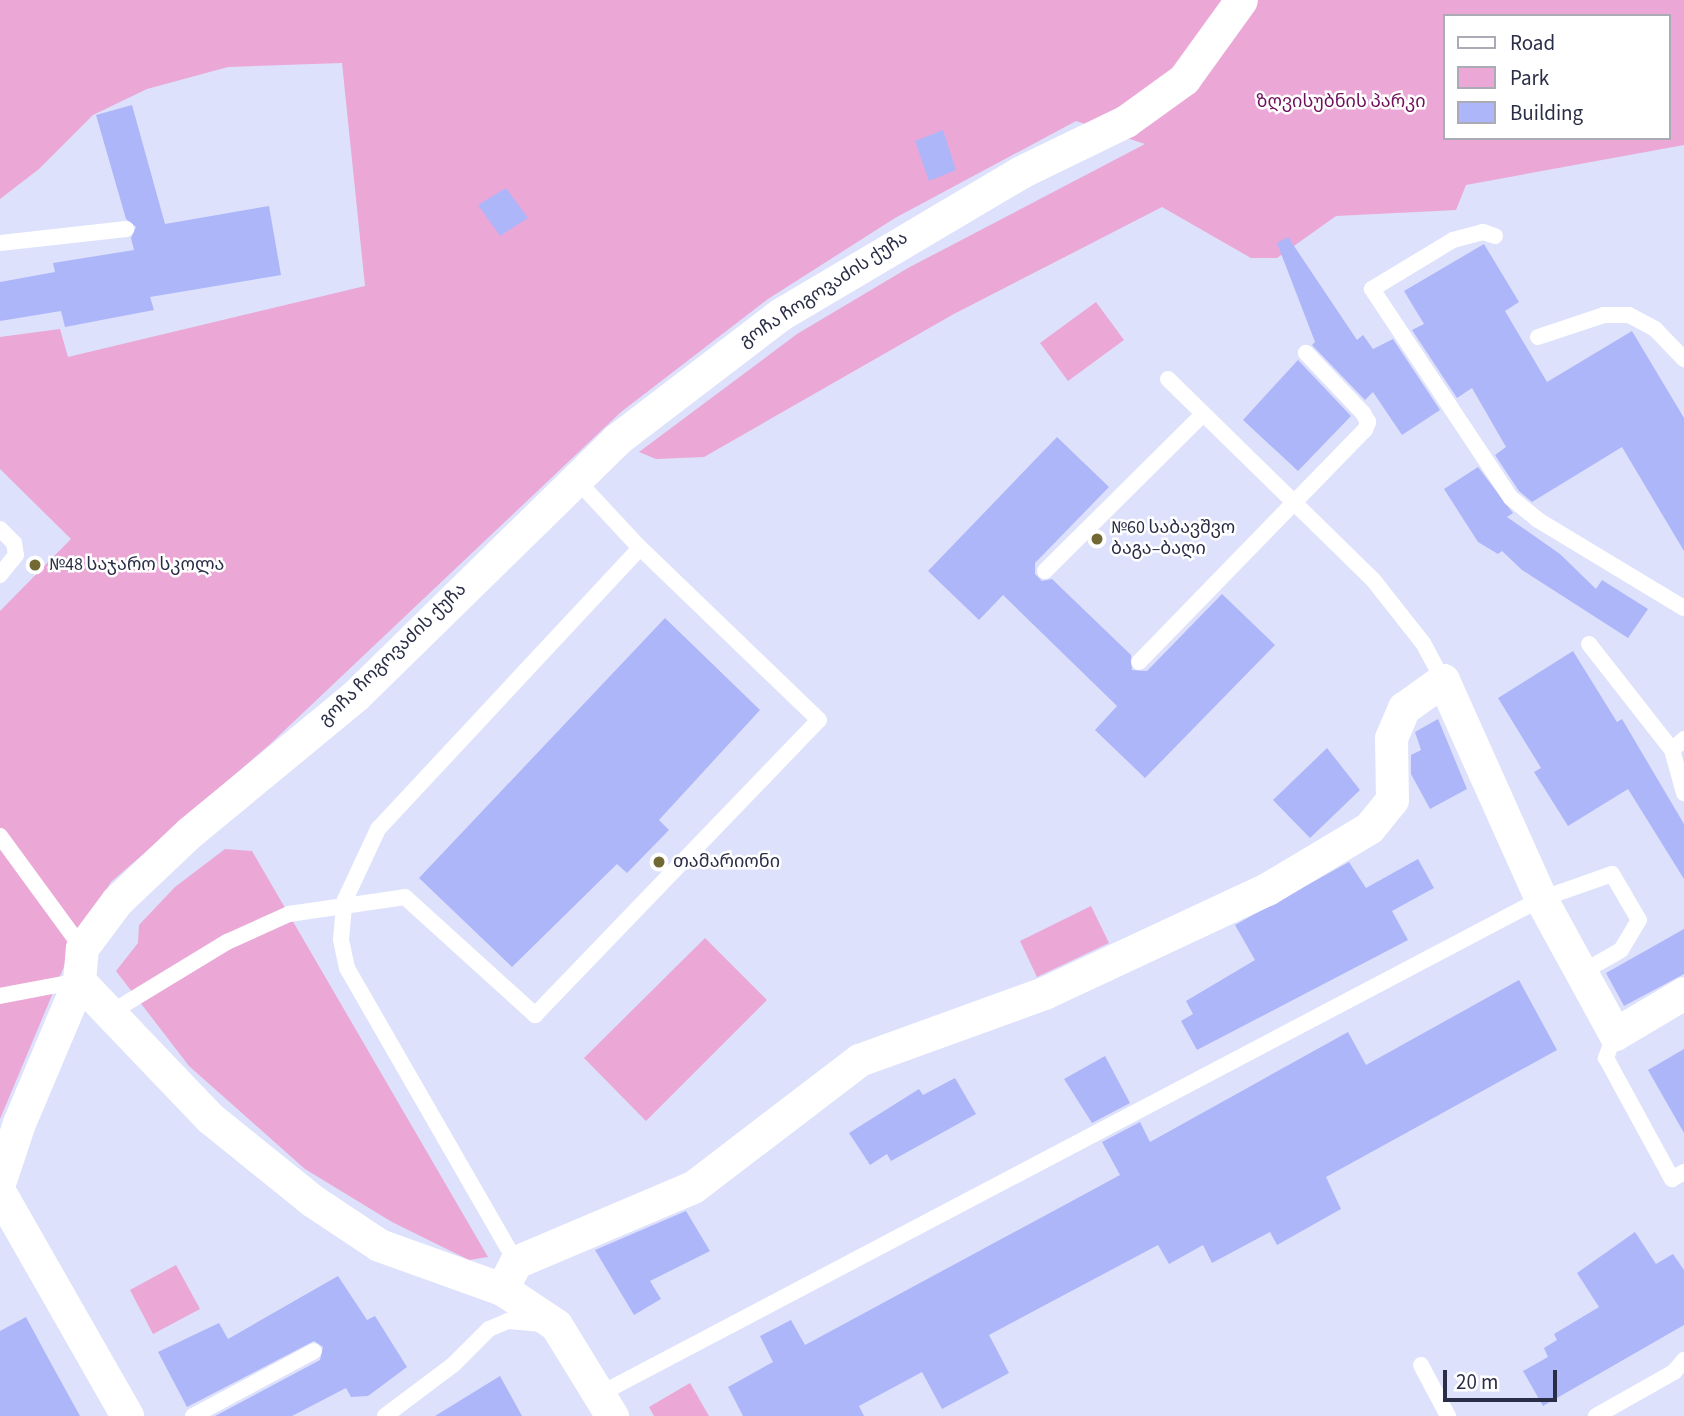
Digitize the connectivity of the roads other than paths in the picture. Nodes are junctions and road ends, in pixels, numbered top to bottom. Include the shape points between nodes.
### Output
1 (1241, 0) edge
2 (126, 229) dead end
3 (1496, 236) dead end
4 (0, 243) edge
5 (1538, 338) dead end
6 (1306, 353) dead end
7 (1682, 353) edge
8 (1168, 379) dead end
9 (1203, 414) junction
10 (574, 477) junction
11 (1293, 502) junction
12 (0, 529) edge
13 (640, 548) junction
14 (1045, 571) dead end
15 (0, 575) edge
16 (1684, 608) edge
17 (1589, 644) dead end
18 (1139, 662) dead end
19 (1443, 680) junction
20 (1678, 745) edge
21 (1684, 793) edge
22 (0, 836) edge
23 (1541, 899) junction
24 (344, 902) junction
25 (82, 948) junction
26 (1581, 974) junction
27 (79, 981) junction
28 (1684, 993) edge
29 (0, 996) edge
30 (110, 1013) junction
31 (1615, 1034) junction
32 (1684, 1172) edge
33 (0, 1180) edge
34 (0, 1193) edge
35 (509, 1275) junction
36 (556, 1325) junction
37 (314, 1351) dead end
38 (1684, 1360) edge
39 (1421, 1365) dead end
40 (606, 1405) edge
41 (127, 1416) edge
42 (193, 1416) edge
43 (385, 1416) edge
44 (1448, 1416) edge
45 (1596, 1416) edge

1 - 10 street, გოჩა ჩოგოვაძის ქუჩა via 1184,79 1126,121 1018,173 780,314
2 - 4 lane
3 - 16 lane via 1483,232 1453,240 1372,289 1511,498 1538,520
5 - 7 lane via 1604,315 1629,316 1655,329
6 - 11 lane via 1368,422 1366,430
8 - 9 lane
9 - 11 lane
9 - 14 lane
10 - 13 lane
10 - 25 street, გოჩა ჩოგოვაძის ქუჩა via 355,696 190,832 117,901
11 - 18 lane
11 - 19 lane via 1374,582 1423,643
12 - 15 lane via 15,543 16,555
13 - 24 lane via 377,829
13 - 24 lane via 820,720 535,1014 405,897
17 - 20 lane
19 - 23 street
19 - 35 street via 1404,708 1391,738 1392,800 1368,828 1266,889 1044,993 859,1060 693,1187
20 - 21 lane
22 - 25 lane
23 - 26 street
23 - 26 lane via 1612,874 1639,920 1621,950
23 - 40 lane
24 - 30 lane via 289,914 227,942
24 - 35 lane via 341,940 347,968
25 - 27 street
26 - 31 street
27 - 29 lane
27 - 30 street
27 - 33 street
28 - 31 street
30 - 35 street via 210,1118 313,1201 379,1245
31 - 32 lane via 1606,1058 1672,1179
34 - 41 street
35 - 36 street
36 - 40 street
36 - 43 lane via 508,1321 489,1329 453,1365
37 - 42 lane
38 - 45 lane via 1674,1372
39 - 44 lane

